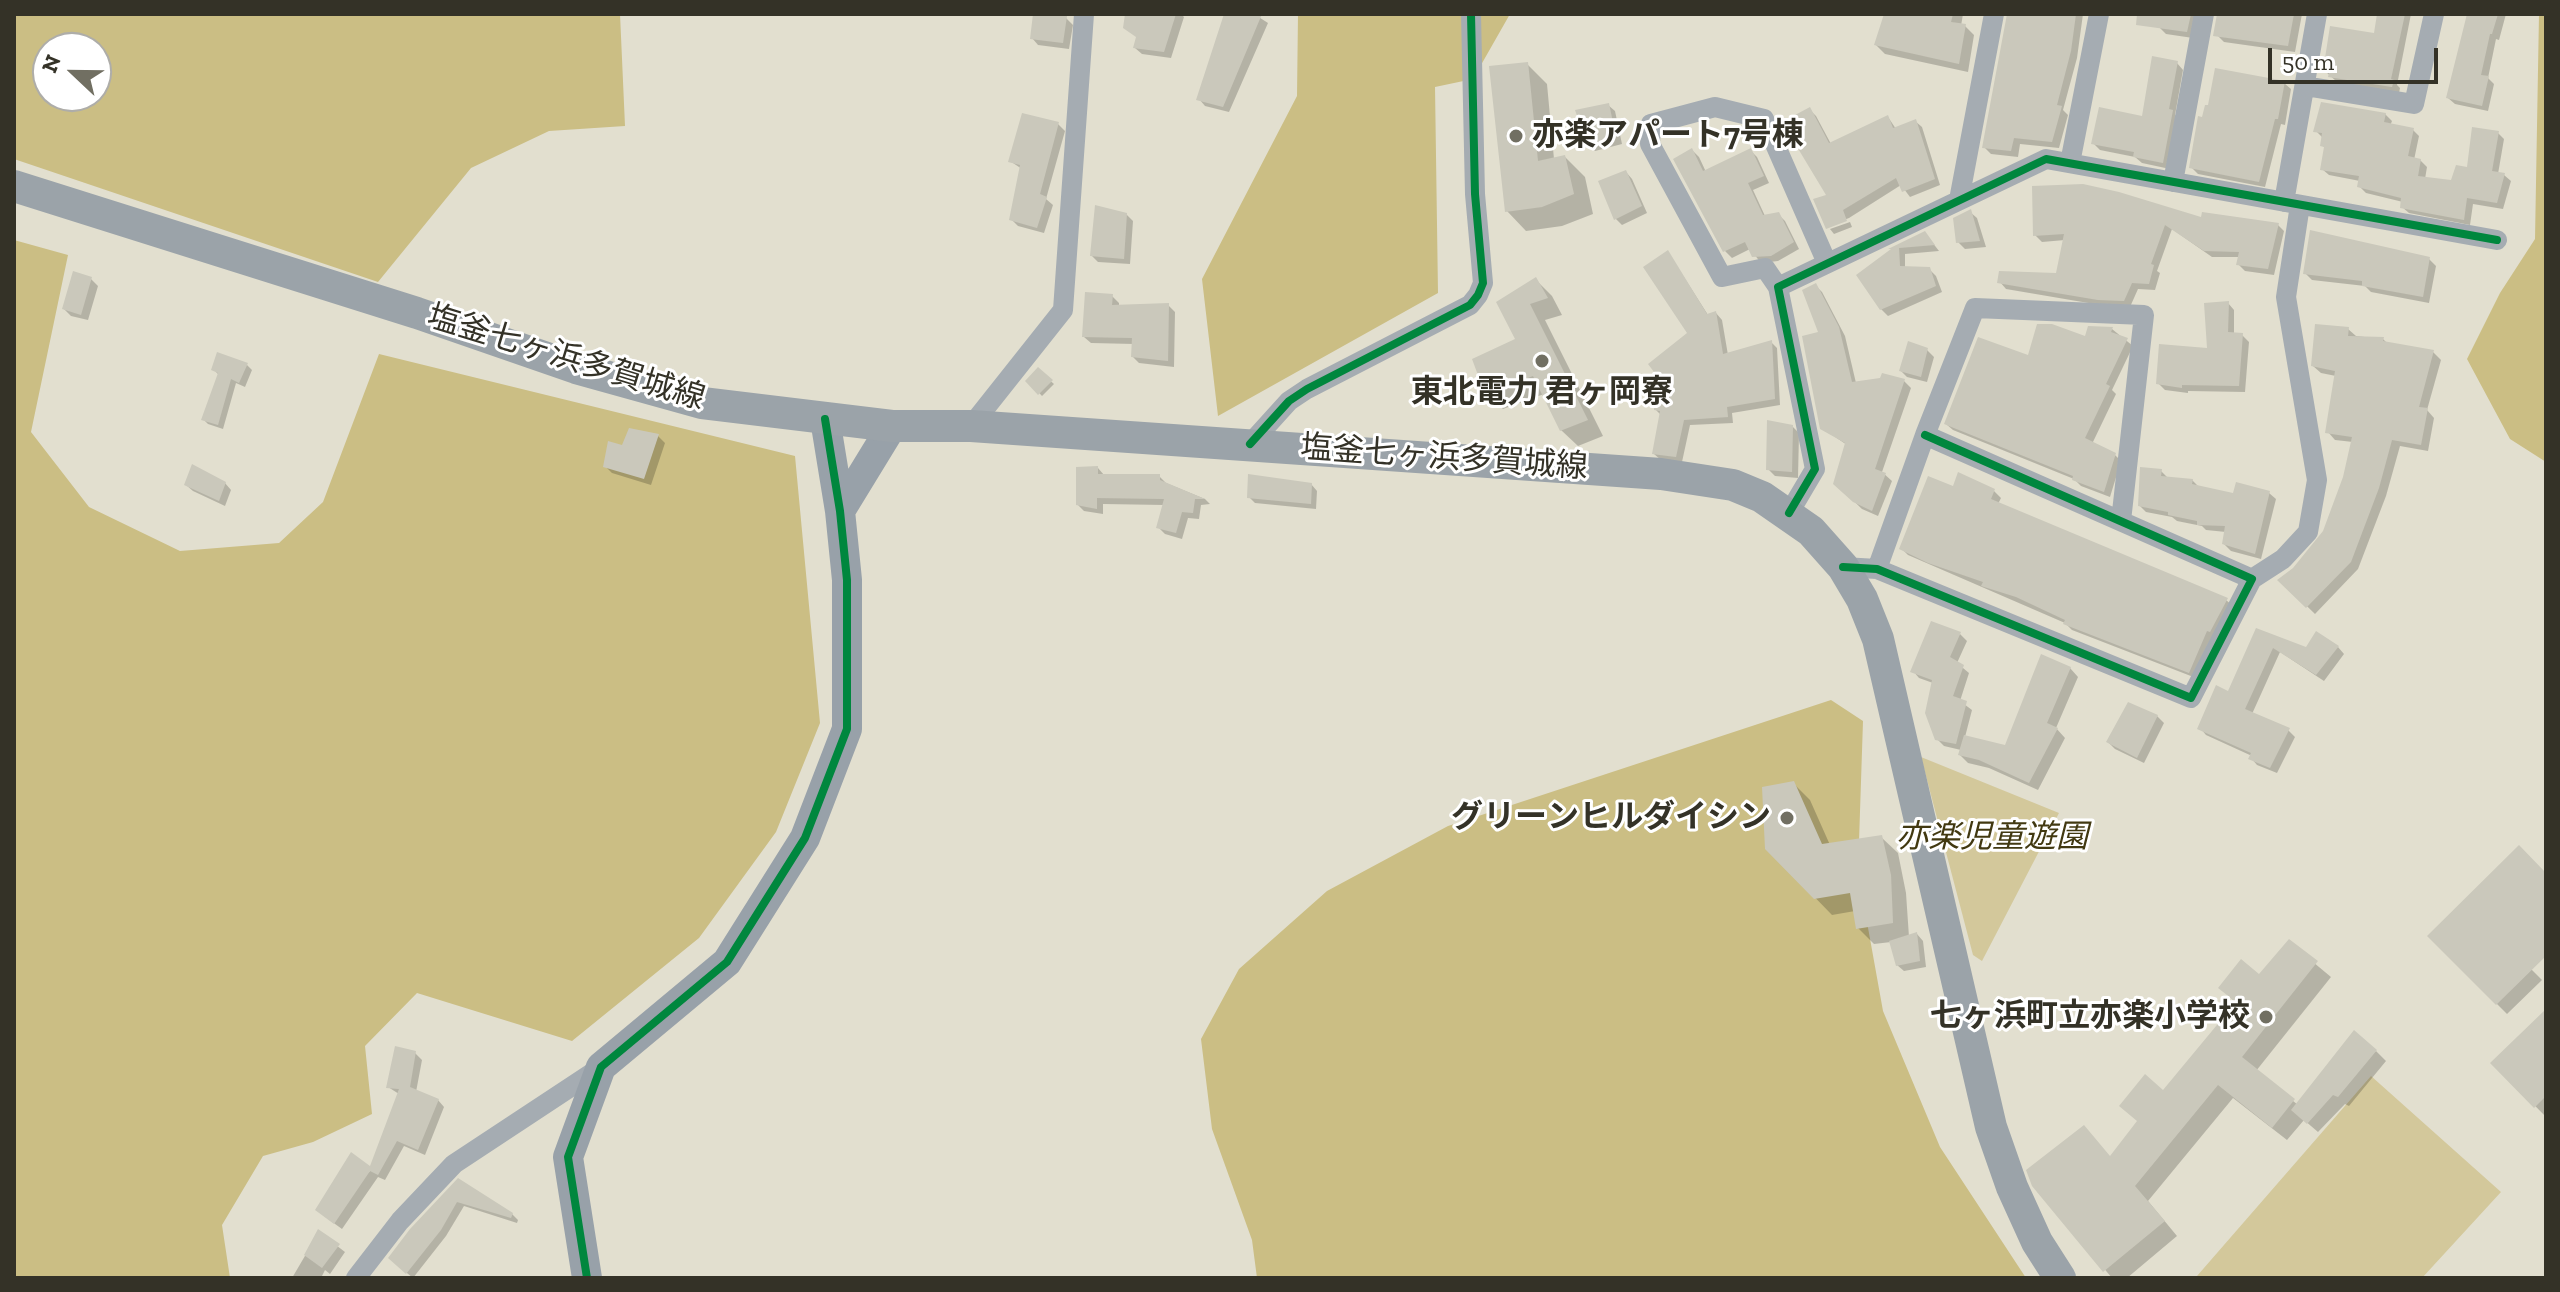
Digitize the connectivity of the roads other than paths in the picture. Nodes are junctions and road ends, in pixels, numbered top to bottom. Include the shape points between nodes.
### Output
1 (1084, 14) edge
2 (1471, 14) edge
3 (1994, 14) edge
4 (2099, 14) edge
5 (2204, 14) edge
6 (2317, 14) edge
7 (2434, 14) edge
8 (2305, 86) junction
9 (2070, 163) junction
10 (2173, 182) junction
11 (14, 186) edge
12 (1959, 200) junction
13 (2292, 203) junction
14 (2497, 240) dead end
15 (1827, 263) junction
16 (1778, 287) junction
17 (825, 419) junction
18 (892, 426) junction
19 (971, 426) junction
20 (1925, 435) junction
21 (1250, 444) junction
22 (840, 511) junction
23 (1789, 513) junction
24 (2121, 521) junction
25 (1843, 567) junction
26 (1877, 569) junction
27 (2252, 579) junction
28 (601, 1067) junction
29 (356, 1278) edge
30 (587, 1278) edge
31 (2060, 1278) edge

1 - 19 street via 1063,310
2 - 21 street via 1475,194 1483,283 1478,295 1470,305 1307,389
3 - 12 street
4 - 9 street
5 - 10 street
6 - 8 street
7 - 8 street via 2414,104
8 - 13 street
9 - 10 street
9 - 12 street via 2046,159
10 - 13 street
11 - 17 main road, 塩釜七ヶ浜多賀城線 via 576,368 702,403
12 - 15 street
13 - 14 street
13 - 27 street via 2286,297 2317,480 2308,532 2283,559
15 - 16 street
15 - 16 street via 1764,119 1715,107 1651,124 1650,144 1722,277 1765,268
16 - 23 street via 1815,469
17 - 18 main road, 塩釜七ヶ浜多賀城線
17 - 22 street
18 - 19 main road, 塩釜七ヶ浜多賀城線
18 - 22 street
19 - 21 main road, 塩釜七ヶ浜多賀城線
20 - 24 street
20 - 24 street via 1975,308 2144,315
20 - 26 street
21 - 23 main road, 塩釜七ヶ浜多賀城線 via 1701,478 1733,485
22 - 28 street via 847,580 847,729 805,838 727,962
23 - 25 main road, 塩釜七ヶ浜多賀城線
24 - 27 street
25 - 26 street
25 - 31 main road, 塩釜七ヶ浜多賀城線 via 1878,639 1991,1127 2037,1242
26 - 27 street via 2191,698
28 - 29 street via 454,1164
28 - 30 street via 568,1157

